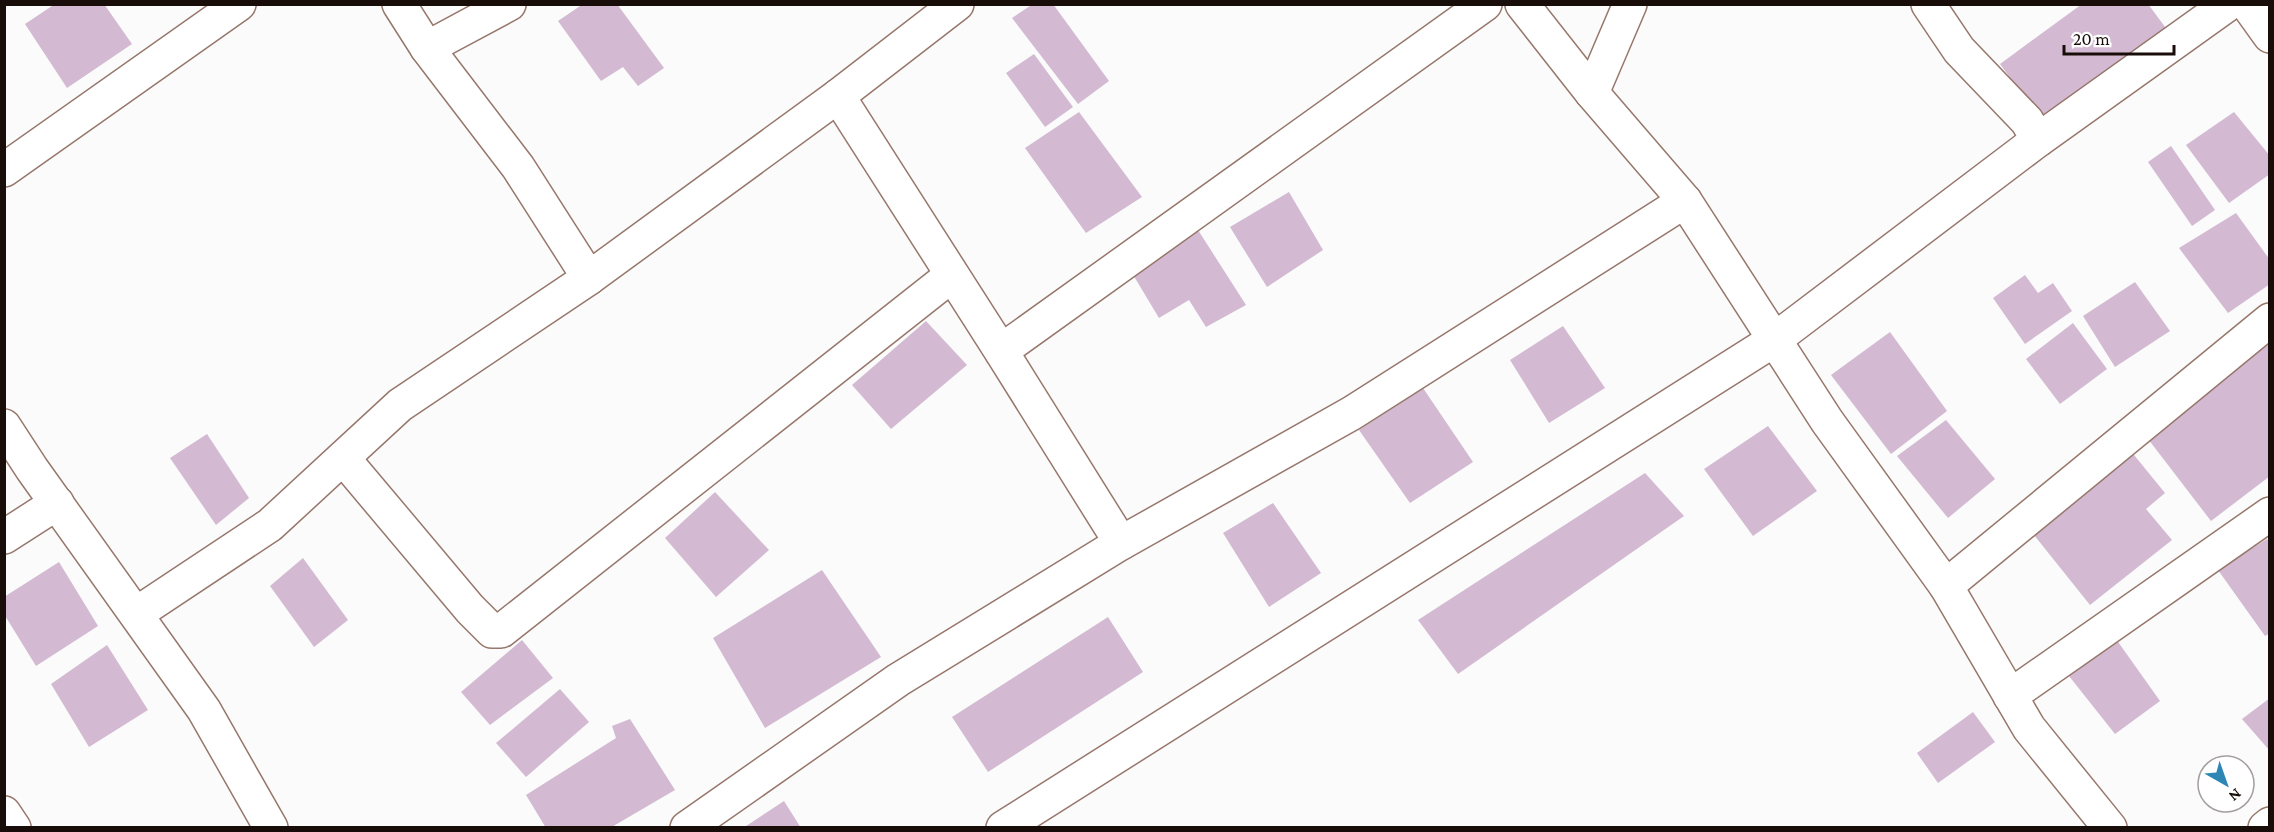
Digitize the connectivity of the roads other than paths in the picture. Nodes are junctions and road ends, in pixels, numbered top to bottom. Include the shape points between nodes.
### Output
1 (239, 4) edge
2 (399, 4) edge
3 (509, 4) edge
4 (957, 4) edge
5 (1485, 4) edge
6 (1522, 4) edge
7 (1630, 4) edge
8 (1928, 4) edge
9 (2228, 4) edge
10 (2247, 4) edge
11 (2270, 36) edge
12 (427, 48) junction
13 (1592, 93) junction
14 (838, 96) junction
15 (2038, 140) junction
16 (4, 170) edge
17 (1685, 201) junction
18 (952, 275) junction
19 (589, 278) junction
20 (2270, 320) edge
21 (1774, 340) junction
22 (1001, 351) junction
23 (4, 426) edge
24 (343, 458) junction
25 (57, 503) junction
26 (2270, 514) edge
27 (4, 537) edge
28 (1120, 543) junction
29 (1946, 586) junction
30 (136, 614) junction
31 (2010, 696) junction
32 (4, 813) edge
33 (2270, 824) edge
34 (14, 828) edge
35 (271, 828) edge
36 (687, 828) edge
37 (1003, 828) edge
38 (2110, 828) edge
39 (2265, 828) edge

1 - 16 street
2 - 12 street
3 - 12 street
4 - 14 street
5 - 22 street
6 - 13 street
7 - 13 street
8 - 15 street via 1959,50 2027,121
9 - 15 street
10 - 11 street
12 - 19 street via 518,167
13 - 17 street
14 - 18 street
14 - 19 street
15 - 21 street
17 - 21 street
17 - 28 street via 1352,413
18 - 22 street
18 - 24 street via 501,631 492,631 470,609
19 - 24 street via 399,405
20 - 29 street
21 - 29 street
21 - 37 street
22 - 28 street
23 - 25 street
24 - 30 street via 270,525
25 - 27 street
25 - 30 street
26 - 31 street
28 - 36 street via 898,680
29 - 31 street
30 - 35 street via 204,710
31 - 38 street via 2029,728
32 - 34 street
33 - 39 street

